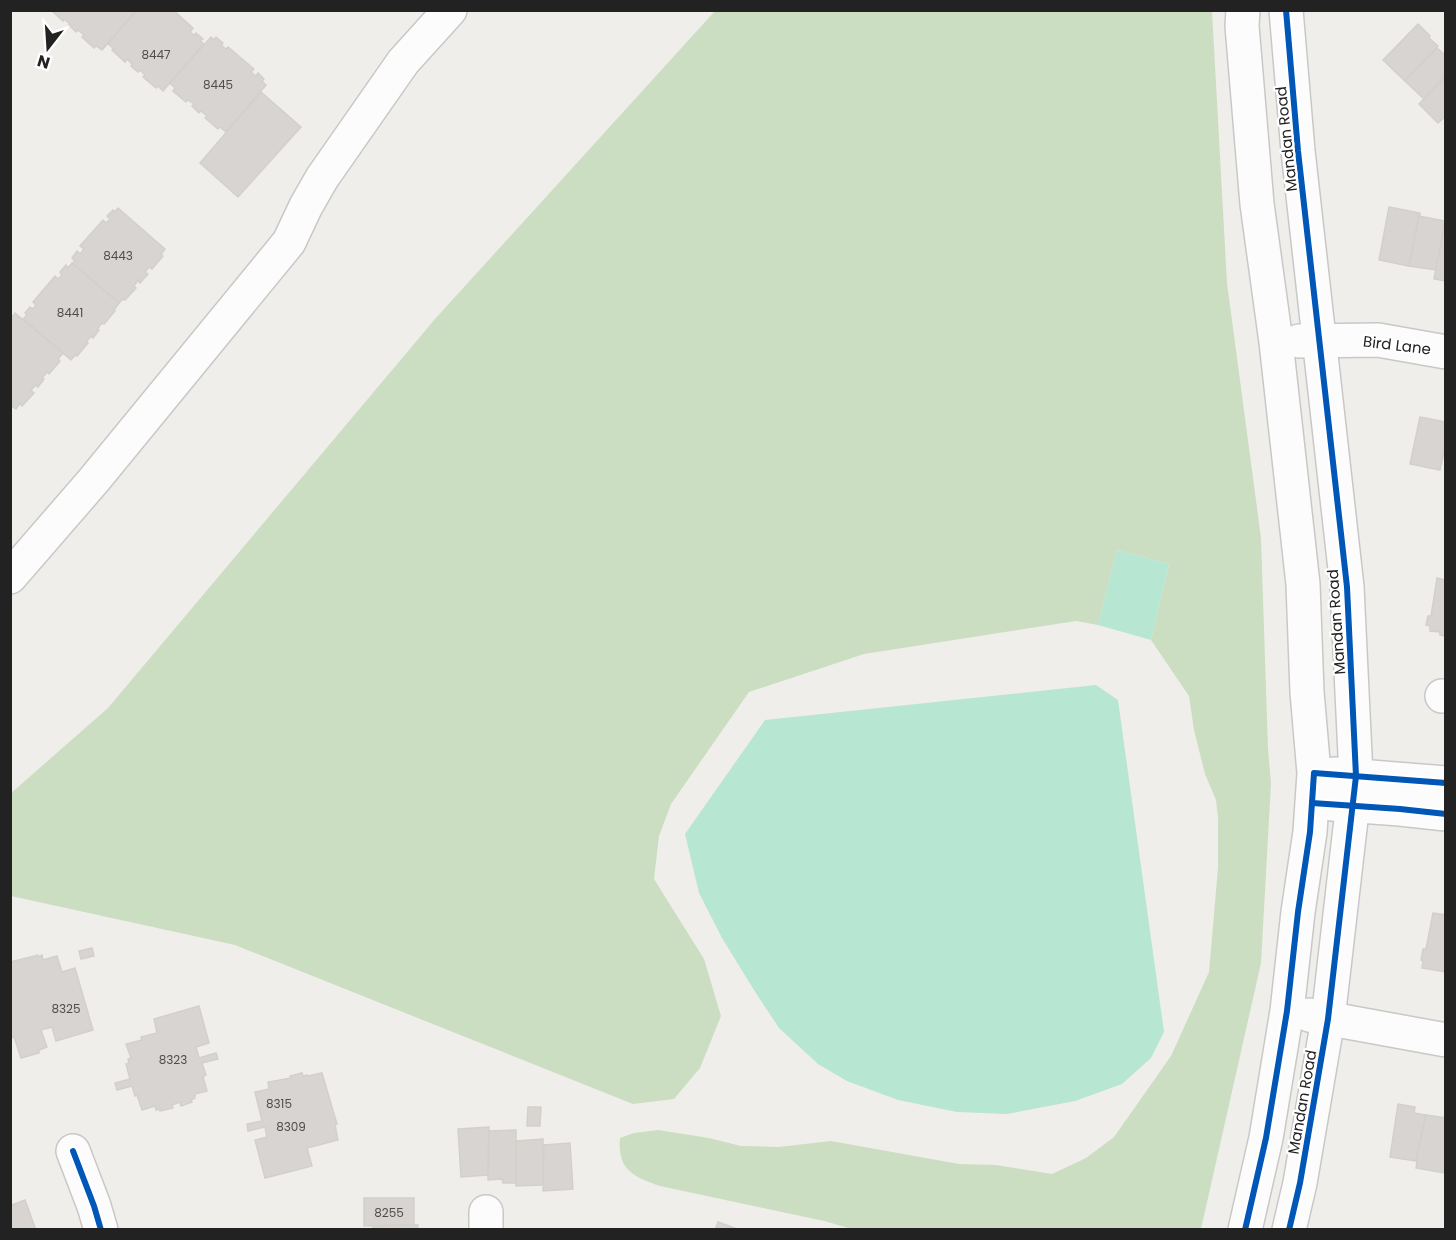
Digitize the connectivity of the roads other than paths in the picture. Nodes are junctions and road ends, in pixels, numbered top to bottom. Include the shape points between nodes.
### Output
1 (450, 10) edge
2 (1243, 10) edge
3 (1286, 10) edge
4 (1320, 341) junction
5 (1276, 342) junction
6 (1446, 352) edge
7 (10, 577) edge
8 (1446, 783) edge
9 (1313, 788) junction
10 (1354, 791) junction
11 (1446, 814) edge
12 (1287, 1011) junction
13 (1328, 1019) junction
14 (1446, 1040) edge
15 (73, 1151) dead end
16 (101, 1230) edge
17 (1245, 1230) edge
18 (1289, 1230) edge

1 - 7 street via 403,62 322,178 289,242
2 - 5 street, Mandan Road via 1257,204
3 - 4 street, Mandan Road
4 - 5 street, Bird Lane
4 - 6 street, Bird Lane via 1378,340
4 - 10 street, Mandan Road via 1347,587
5 - 9 street, Mandan Road via 1303,584
8 - 10 street
9 - 10 street
9 - 12 street, Mandan Road
10 - 11 street via 1400,809
10 - 13 street, Mandan Road
12 - 13 street
12 - 17 street, Mandan Road via 1266,1138
13 - 14 street
13 - 18 street, Mandan Road
15 - 16 street

